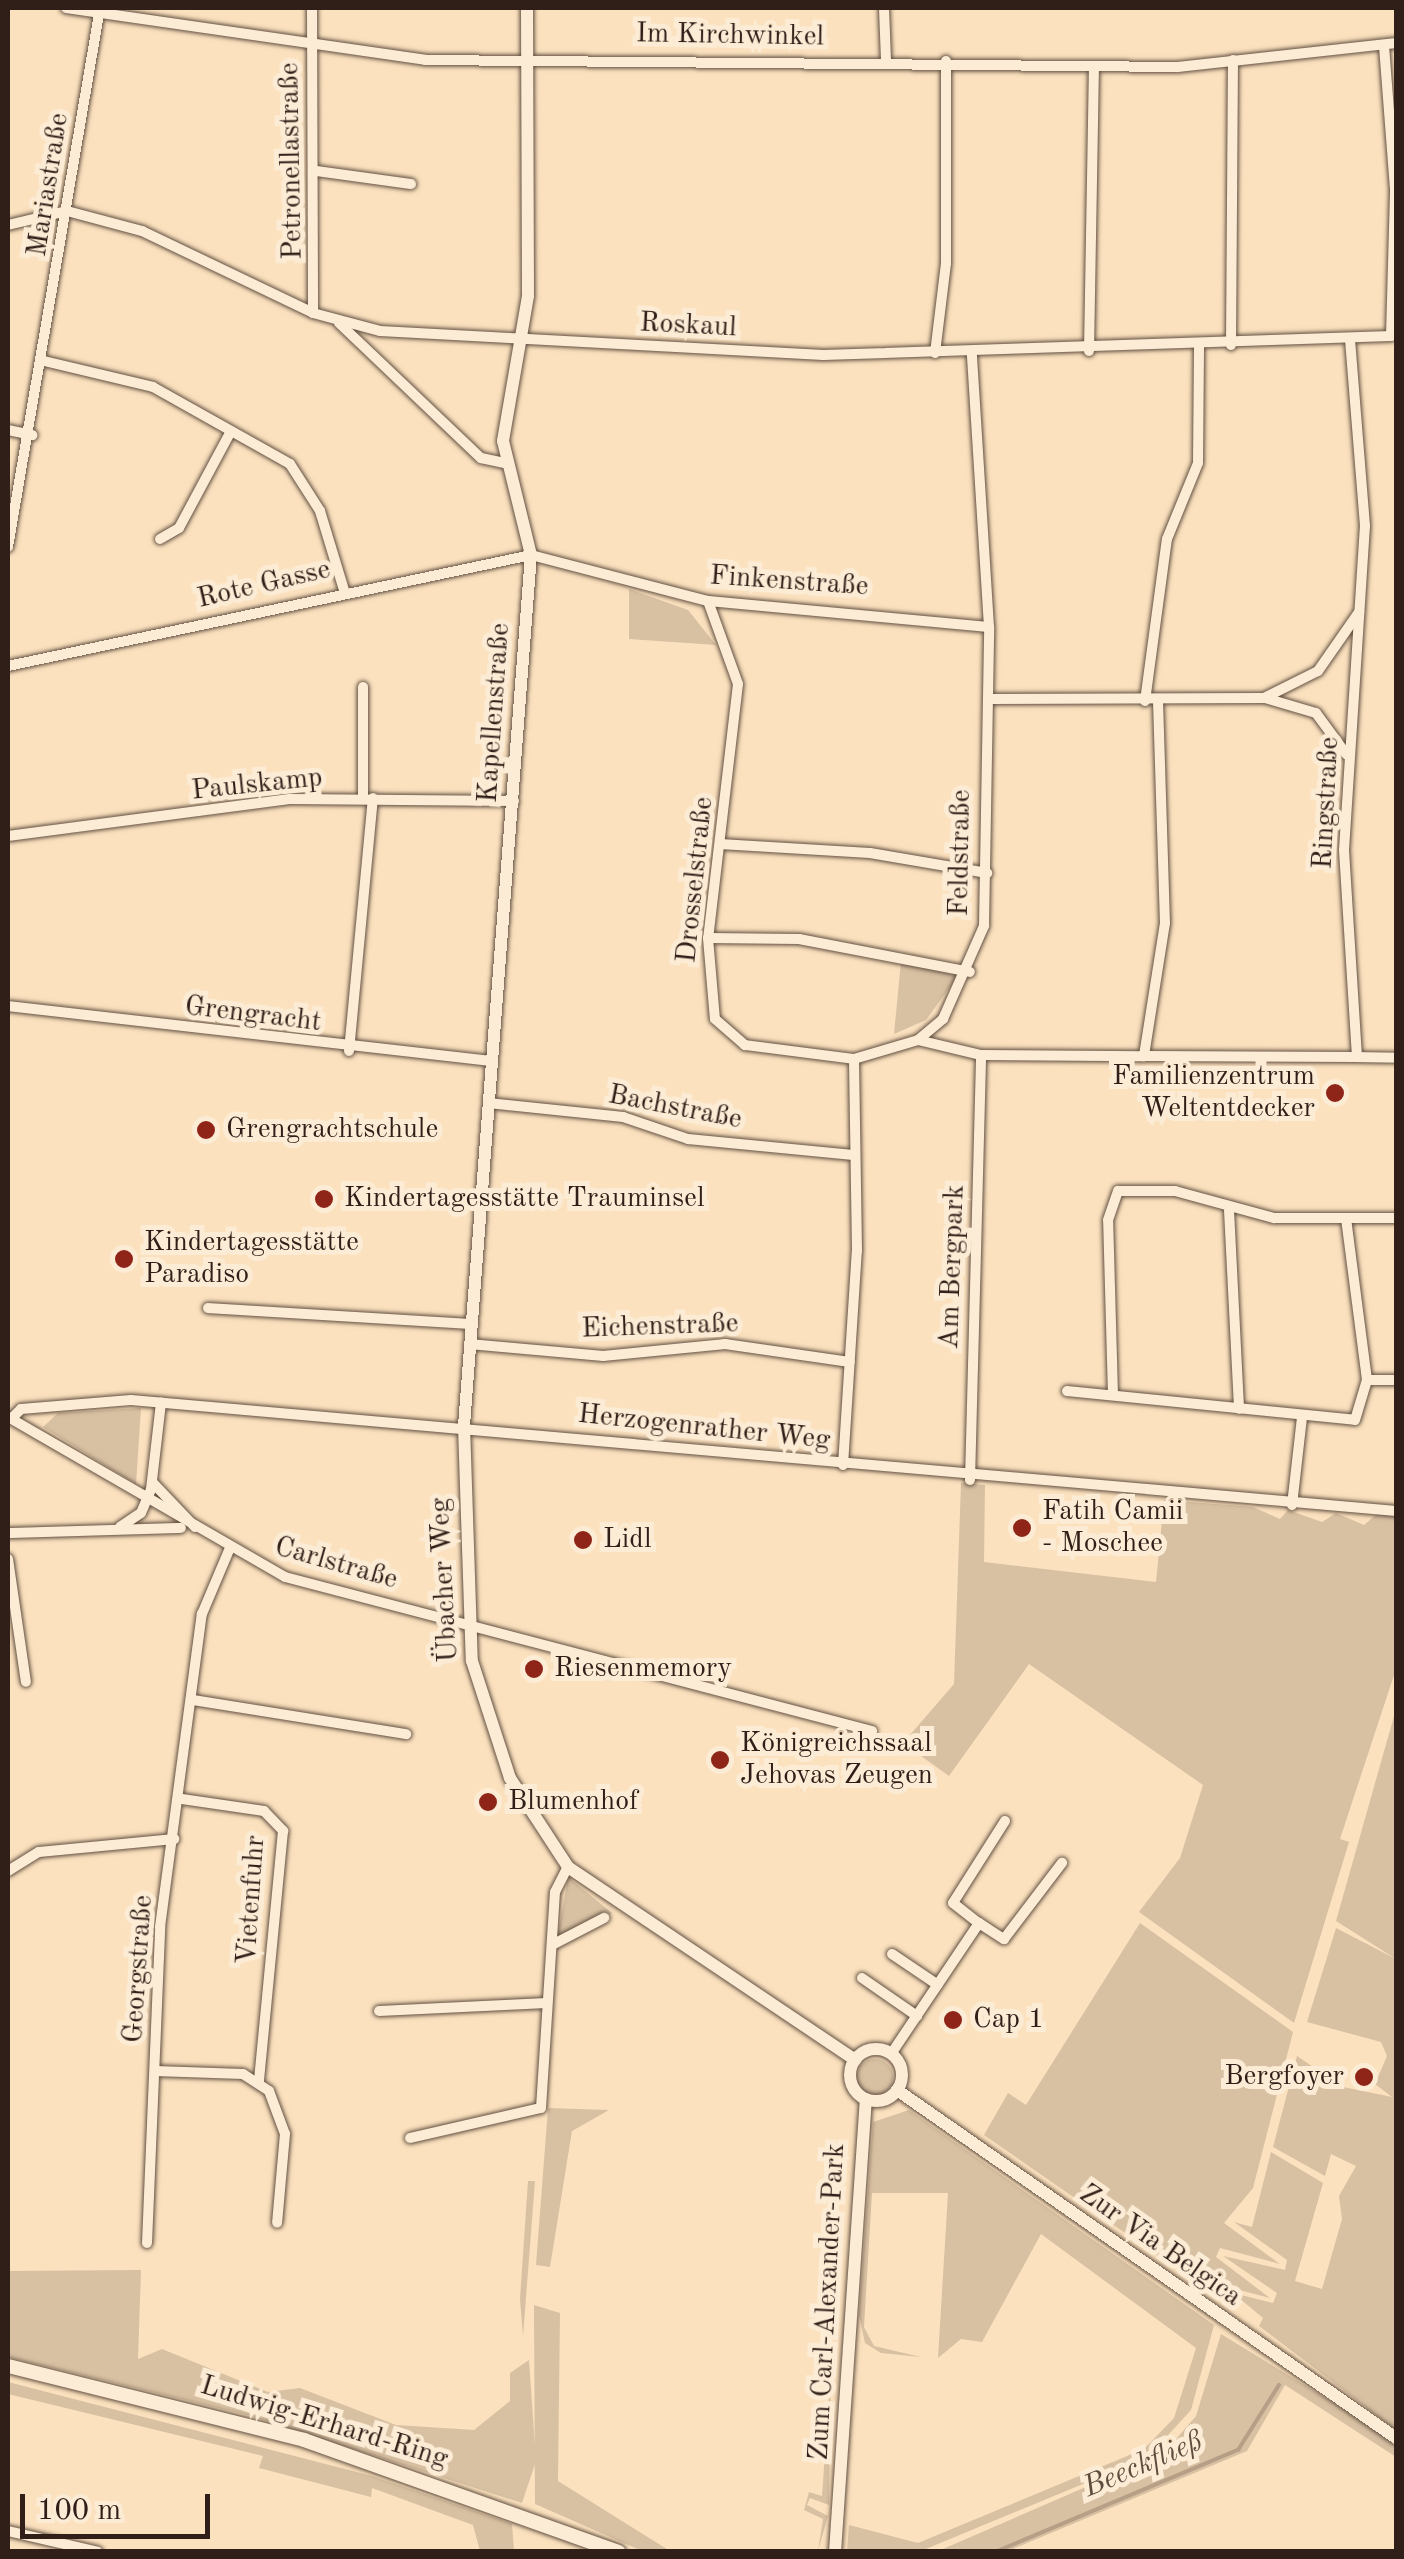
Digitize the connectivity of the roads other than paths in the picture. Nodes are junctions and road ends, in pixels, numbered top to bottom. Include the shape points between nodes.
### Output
1 (66, 8) edge
2 (312, 8) edge
3 (526, 8) edge
4 (884, 8) edge
5 (100, 10) edge
6 (1396, 43) edge
7 (1384, 45) junction
8 (312, 50) junction
9 (527, 56) junction
10 (886, 60) junction
11 (1232, 60) junction
12 (946, 61) junction
13 (1094, 67) junction
14 (316, 171) junction
15 (411, 184) dead end
16 (67, 211) junction
17 (8, 225) edge
18 (313, 313) junction
19 (339, 323) junction
20 (524, 338) junction
21 (1350, 339) junction
22 (1230, 346) junction
23 (1199, 347) junction
24 (1088, 351) junction
25 (935, 353) junction
26 (972, 354) junction
27 (44, 362) junction
28 (8, 430) edge
29 (231, 431) junction
30 (32, 435) junction
31 (504, 463) junction
32 (160, 539) dead end
33 (8, 547) edge
34 (531, 554) junction
35 (344, 590) junction
36 (708, 602) junction
37 (1358, 612) junction
38 (989, 628) junction
39 (8, 666) edge
40 (363, 688) dead end
41 (988, 698) junction
42 (1264, 698) junction
43 (1152, 701) junction
44 (1348, 759) junction
45 (368, 798) junction
46 (514, 801) junction
47 (8, 836) edge
48 (720, 844) junction
49 (987, 873) junction
50 (708, 938) junction
51 (970, 972) junction
52 (8, 1006) edge
53 (918, 1040) junction
54 (349, 1051) junction
55 (981, 1055) junction
56 (1144, 1056) junction
57 (1357, 1057) junction
58 (854, 1058) junction
59 (1396, 1058) edge
60 (493, 1061) junction
61 (488, 1102) junction
62 (853, 1155) junction
63 (1229, 1210) junction
64 (1346, 1218) junction
65 (1396, 1218) edge
66 (208, 1308) dead end
67 (470, 1324) junction
68 (469, 1344) junction
69 (850, 1362) junction
70 (1367, 1380) junction
71 (1396, 1380) edge
72 (1068, 1391) dead end
73 (1113, 1395) junction
74 (161, 1402) junction
75 (1239, 1410) junction
76 (1302, 1417) junction
77 (9, 1418) edge
78 (464, 1426) junction
79 (842, 1465) junction
80 (970, 1480) junction
81 (152, 1482) junction
82 (145, 1500) junction
83 (1292, 1505) junction
84 (1396, 1511) edge
85 (108, 1530) junction
86 (200, 1532) junction
87 (8, 1533) edge
88 (228, 1550) junction
89 (8, 1559) edge
90 (466, 1622) junction
91 (26, 1682) dead end
92 (193, 1700) junction
93 (872, 1731) dead end
94 (406, 1734) dead end
95 (182, 1799) junction
96 (1005, 1821) dead end
97 (174, 1839) junction
98 (1062, 1863) dead end
99 (568, 1866) junction
100 (8, 1871) edge
101 (604, 1918) dead end
102 (979, 1923) junction
103 (552, 1946) junction
104 (892, 1954) dead end
105 (862, 1978) dead end
106 (938, 1984) junction
107 (547, 2004) junction
108 (380, 2011) dead end
109 (916, 2016) junction
110 (891, 2054) junction
111 (855, 2060) junction
112 (156, 2071) junction
113 (259, 2080) junction
114 (897, 2090) junction
115 (866, 2099) junction
116 (410, 2138) dead end
117 (277, 2224) dead end
118 (147, 2242) dead end
119 (8, 2366) edge
120 (1396, 2438) edge
121 (8, 2531) edge
122 (98, 2552) edge
123 (619, 2552) edge
124 (837, 2552) edge

1 - 5 street, Im Kirchwinkel
2 - 8 street, Petronellastraße
3 - 9 street, Kapellenstraße
4 - 10 street
5 - 8 street, Im Kirchwinkel
5 - 16 street, Mariastraße
6 - 7 street, Im Kirchwinkel
7 - 11 street, Im Kirchwinkel
7 - 21 street, Roskaul via 1394,189 1391,336
8 - 9 street, Im Kirchwinkel
8 - 14 street, Petronellastraße
9 - 10 street, Im Kirchwinkel
9 - 20 street, Kapellenstraße
10 - 12 street, Im Kirchwinkel
11 - 13 street, Im Kirchwinkel
11 - 22 street
12 - 13 street, Im Kirchwinkel
12 - 25 street via 946,263
13 - 24 street
14 - 15 street
14 - 18 street, Petronellastraße
16 - 17 street, Roskaul
16 - 18 street, Roskaul via 142,231
16 - 27 street, Mariastraße
18 - 19 street, Roskaul
19 - 20 street, Roskaul
19 - 31 street via 481,458
20 - 25 street, Roskaul
20 - 31 street, Kapellenstraße
21 - 22 street, Roskaul
21 - 37 street, Ringstraße via 1362,405
22 - 23 street, Roskaul
23 - 24 street, Roskaul
23 - 43 street via 1198,463 1166,539
24 - 26 street, Roskaul
25 - 26 street, Roskaul
26 - 38 street, Feldstraße
27 - 29 street via 153,387
27 - 30 street, Mariastraße
28 - 30 street
29 - 32 street via 179,528
29 - 35 street via 290,464 310,488
30 - 33 street, Mariastraße
31 - 34 street, Kapellenstraße
34 - 35 street, Rote Gasse
34 - 36 street, Finkenstraße
34 - 46 street, Kapellenstraße
35 - 39 street, Rote Gasse
36 - 38 street, Finkenstraße
36 - 48 street, Drosselstraße via 738,684
37 - 42 street via 1318,671
37 - 44 street, Ringstraße
38 - 41 street, Feldstraße
40 - 45 street
41 - 43 street
41 - 49 street, Feldstraße
42 - 43 street
42 - 44 street via 1316,713 1334,726
43 - 56 street via 1165,922
44 - 57 street, Ringstraße via 1344,850
45 - 46 street, Paulskamp
45 - 47 street, Paulskamp
45 - 54 street
46 - 60 street, Kapellenstraße
48 - 49 street via 870,853
48 - 50 street, Drosselstraße
49 - 51 street, Feldstraße
50 - 51 street via 798,939
50 - 58 street, Drosselstraße via 715,1018 733,1039
51 - 53 street, Feldstraße via 943,1019
52 - 54 street, Grengracht
53 - 55 street
53 - 58 street
54 - 60 street, Grengracht
55 - 56 street
55 - 80 street, Am Bergpark
56 - 57 street
57 - 59 street
58 - 62 street
60 - 61 street, Kapellenstraße
61 - 62 street, Bachstraße via 623,1117 688,1139
61 - 67 street, Kapellenstraße
62 - 69 street
63 - 64 street
63 - 73 street via 1175,1192 1118,1191 1108,1220
63 - 75 street
64 - 65 street
64 - 70 street
66 - 67 street
67 - 68 street, Kapellenstraße
68 - 69 street, Eichenstraße via 603,1356 725,1344
68 - 78 street, Kapellenstraße
69 - 79 street
70 - 71 street
70 - 76 street via 1355,1420
72 - 73 street
73 - 75 street
74 - 77 street, Herzogenrather Weg via 21,1409
74 - 78 street, Herzogenrather Weg
74 - 81 street
75 - 76 street
76 - 83 street
77 - 82 street, Carlstraße
78 - 79 street, Herzogenrather Weg
78 - 90 street, Übacher Weg
79 - 80 street, Herzogenrather Weg
80 - 83 street, Herzogenrather Weg
81 - 82 street
81 - 86 street, Carlstraße
82 - 85 street via 132,1521
82 - 86 street, Carlstraße
83 - 84 street, Herzogenrather Weg
85 - 86 street
85 - 87 street
86 - 88 street, Carlstraße
88 - 90 street, Carlstraße via 285,1578
88 - 92 street, Georgstraße via 202,1614
89 - 91 street
90 - 93 street, Carlstraße
90 - 99 street, Übacher Weg via 510,1778
92 - 94 street
92 - 95 street, Georgstraße
95 - 97 street, Georgstraße
95 - 113 street, Vietenfuhr via 264,1812 283,1831
96 - 102 street via 953,1903
97 - 100 street via 50,1850
97 - 112 street, Georgstraße via 160,1927
98 - 102 street via 1004,1940
99 - 103 street via 556,1892
99 - 111 street
101 - 103 street
102 - 106 street
103 - 107 street
104 - 106 street
105 - 109 street
106 - 109 street
107 - 108 street
107 - 116 street via 541,2108
109 - 110 street
110 - 111 street via 872,2050
110 - 114 street via 902,2075
111 - 115 street, Zum Carl-Alexander-Park via 852,2086
112 - 113 street
112 - 118 street, Georgstraße
113 - 117 street via 286,2134
114 - 115 street
114 - 120 street, Zur Via Belgica
115 - 124 street, Zum Carl-Alexander-Park
119 - 123 main road, Ludwig-Erhard-Ring via 304,2440
121 - 122 street

